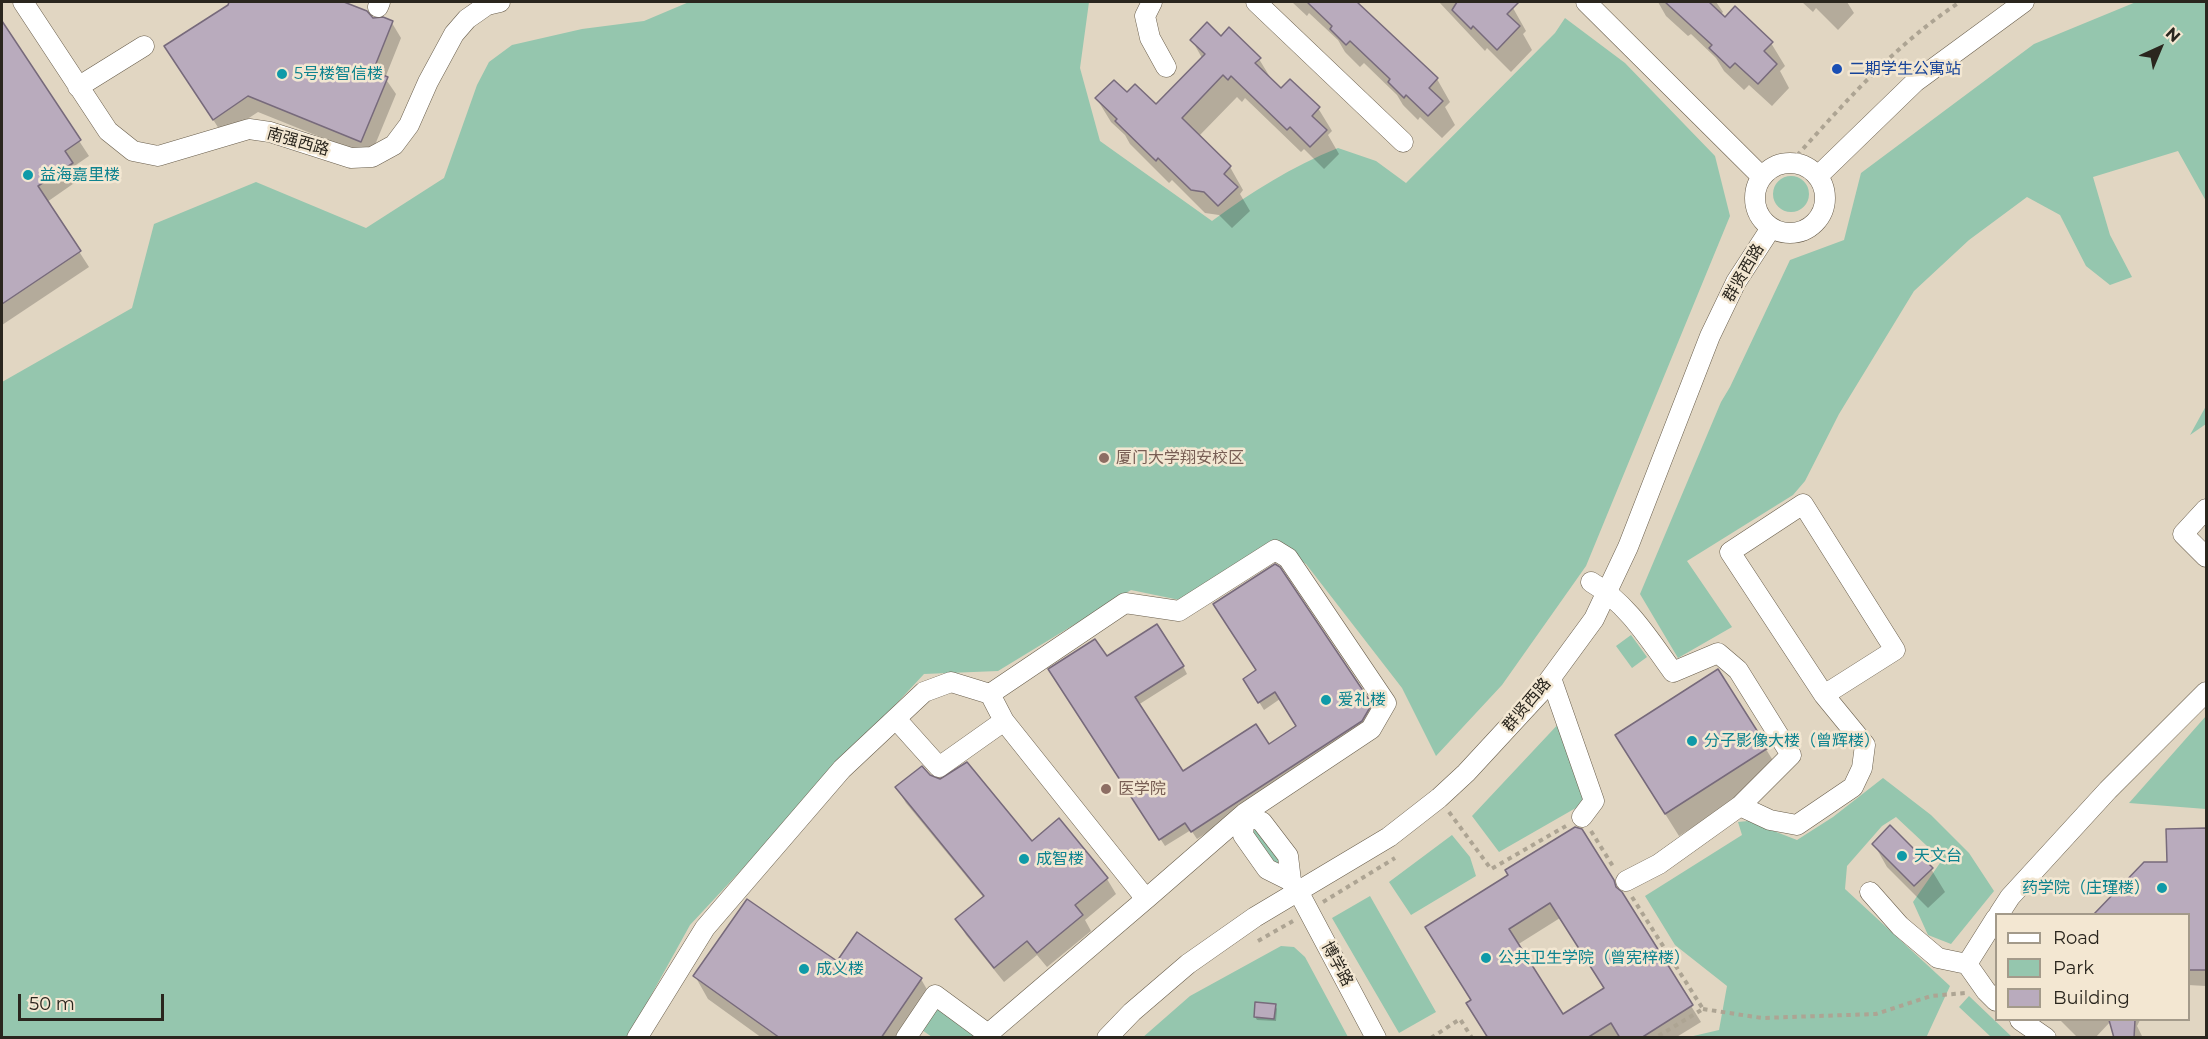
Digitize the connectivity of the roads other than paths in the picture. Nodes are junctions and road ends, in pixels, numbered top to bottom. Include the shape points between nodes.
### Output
1 (23, 2) edge
2 (500, 2) edge
3 (1152, 2) edge
4 (1256, 2) edge
5 (1586, 2) edge
6 (2024, 2) edge
7 (144, 46) dead end
8 (1166, 67) dead end
9 (78, 87) junction
10 (1403, 142) dead end
11 (1761, 176) junction
12 (1818, 176) junction
13 (1771, 228) junction
14 (2206, 509) edge
15 (2206, 557) edge
16 (1599, 587) junction
17 (1551, 678) junction
18 (2206, 692) edge
19 (990, 694) junction
20 (1824, 695) junction
21 (896, 719) junction
22 (1004, 721) junction
23 (1740, 806) junction
24 (1245, 813) junction
25 (1582, 817) road end
26 (1624, 882) road end
27 (1295, 886) junction
28 (1870, 892) dead end
29 (1146, 899) junction
30 (2000, 913) edge
31 (1995, 921) edge
32 (1967, 964) junction
33 (1991, 996) edge
34 (2021, 1021) edge
35 (987, 1036) edge
36 (637, 1038) edge
37 (906, 1038) edge
38 (1107, 1038) edge
39 (1376, 1038) edge
40 (2046, 1038) edge

1 - 9 street, 南强西路
2 - 9 street, 南强西路 via 487,5 454,34 409,125 394,145 372,157 351,158 249,129 158,156 133,151 108,131
3 - 8 street via 1145,16 1150,38
4 - 10 street
5 - 11 street
6 - 12 street via 1915,82
7 - 9 street
11 - 12 street via 1779,164 1791,162 1806,166
11 - 13 street via 1754,198 1756,210
12 - 13 street via 1825,196 1824,207 1812,225 1792,233
13 - 16 street, 群贤西路 via 1736,282 1710,336 1628,548
14 - 15 street via 2183,534
16 - 17 street, 群贤西路 via 1594,618
16 - 23 street via 1634,619 1673,672 1718,653 1738,670 1791,755
17 - 25 street via 1594,801
17 - 27 street, 群贤西路 via 1466,773 1448,805
18 - 30 street via 2108,790
19 - 21 street via 951,682 924,693
19 - 22 street
19 - 24 street via 1125,603 1179,611 1275,550 1288,558 1386,703 1371,729
20 - 20 street via 1895,651 1803,504 1730,552
20 - 23 street via 1865,746 1862,768 1853,787 1797,825 1770,820
21 - 22 street via 939,767
21 - 36 street via 842,769 705,928
22 - 29 street
23 - 26 street via 1659,864
24 - 27 street via 1243,835 1268,869
24 - 29 street
27 - 38 street, 群贤西路 via 1188,964
27 - 39 street, 博学路
28 - 32 street via 1900,926 1938,958
29 - 35 street
31 - 32 street
32 - 33 street
34 - 40 street
35 - 37 street via 935,995

